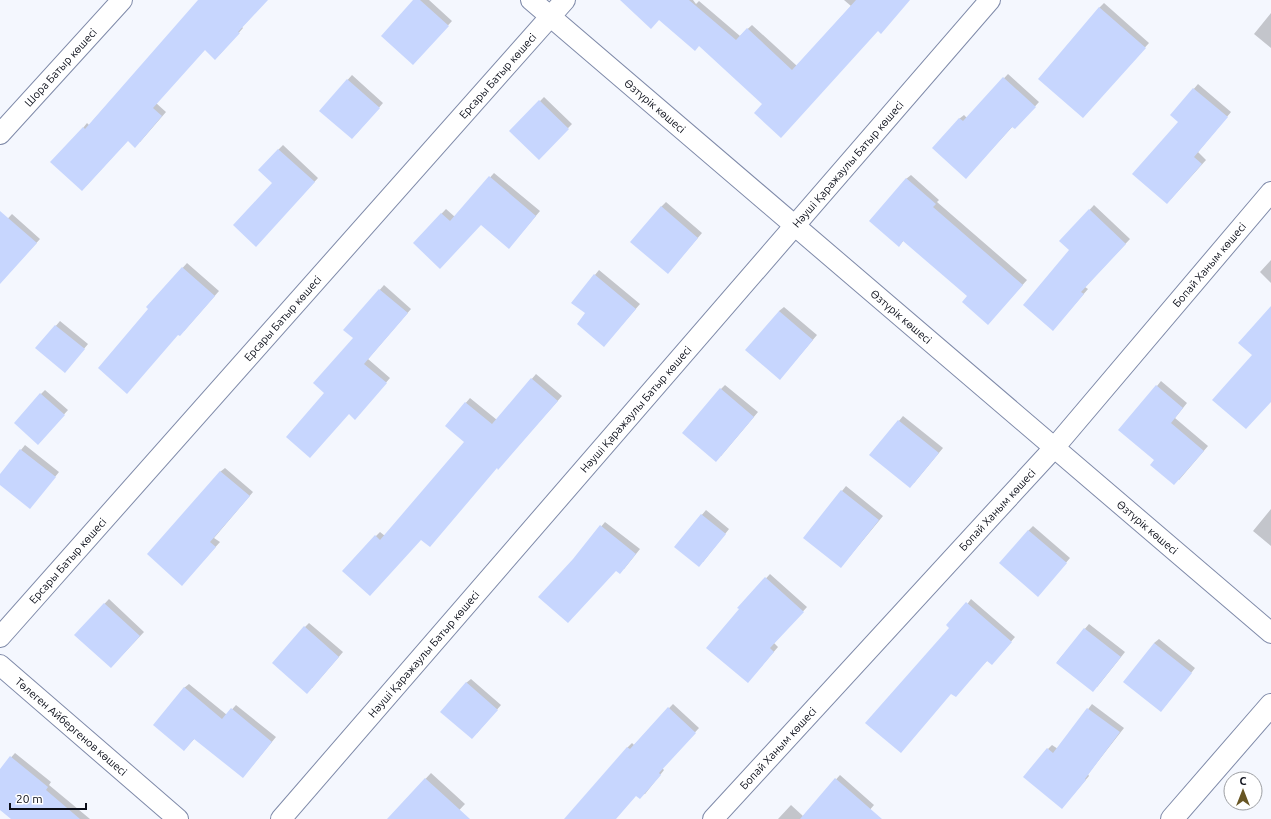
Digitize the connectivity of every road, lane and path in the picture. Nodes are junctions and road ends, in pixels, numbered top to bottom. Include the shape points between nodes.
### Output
1 (122, 0) edge
2 (531, 0) edge
3 (565, 0) edge
4 (990, 0) edge
5 (550, 17) junction
6 (0, 134) edge
7 (1271, 192) edge
8 (794, 225) junction
9 (1054, 448) junction
10 (1271, 633) edge
11 (0, 637) edge
12 (0, 665) edge
13 (1271, 705) edge
14 (178, 819) edge
15 (281, 819) edge
16 (713, 819) edge
17 (1172, 819) edge

1 - 6 street, Шора Батыр көшесі
2 - 5 street, Өзтүрік көшесі
3 - 5 street, Ерсары Батыр көшесі
4 - 8 street, Нәуші Қаражаулы Батыр көшесі
5 - 8 street, Өзтүрік көшесі
5 - 11 street, Ерсары Батыр көшесі
7 - 9 street, Бопай Ханым көшесі
8 - 9 street, Өзтүрік көшесі
8 - 15 street, Нәуші Қаражаулы Батыр көшесі
9 - 10 street, Өзтүрік көшесі
9 - 16 street, Бопай Ханым көшесі
12 - 14 street, Төлеген Айбергенов көшесі
13 - 17 street

